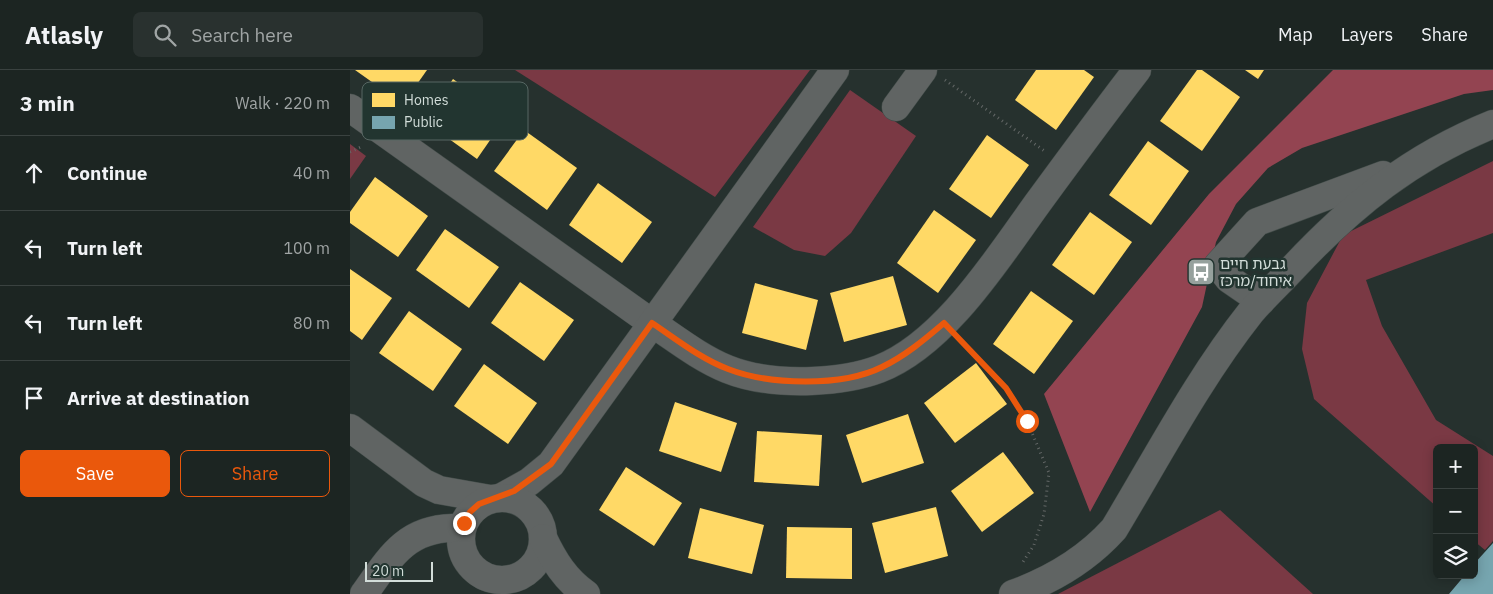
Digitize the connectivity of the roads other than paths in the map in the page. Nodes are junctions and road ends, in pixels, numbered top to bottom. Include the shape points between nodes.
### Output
1 (835, 70) edge
2 (1137, 70) edge
3 (930, 73) edge
4 (896, 107) dead end
5 (350, 108) edge
6 (362, 117) edge
7 (1493, 124) edge
8 (395, 140) edge
9 (1413, 164) junction
10 (1261, 301) junction
11 (652, 323) junction
12 (350, 428) edge
13 (551, 464) junction
14 (424, 483) junction
15 (496, 498) junction
16 (541, 529) junction
17 (457, 539) junction
18 (525, 584) edge
19 (1027, 586) edge
20 (582, 592) edge
21 (364, 594) edge

1 - 11 street
2 - 11 street via 996,260 944,323 910,352 880,369 838,379 801,382 760,379 726,368
3 - 4 street
5 - 6 street
7 - 9 street
8 - 11 street
9 - 10 street via 1351,210
9 - 10 street via 1257,222 1218,266 1229,279
10 - 19 street via 1208,372 1114,529 1096,549 1074,564
11 - 13 street
12 - 14 street
13 - 15 street via 529,482
13 - 16 street via 542,491
14 - 15 street via 439,490
14 - 17 street via 437,500
15 - 16 street via 515,499 535,514
15 - 17 street via 479,504 467,518
16 - 18 street via 542,551 527,572
16 - 20 street via 555,562
17 - 18 street via 477,572
17 - 21 street via 436,528 405,541 390,556
18 - 20 street via 554,582

